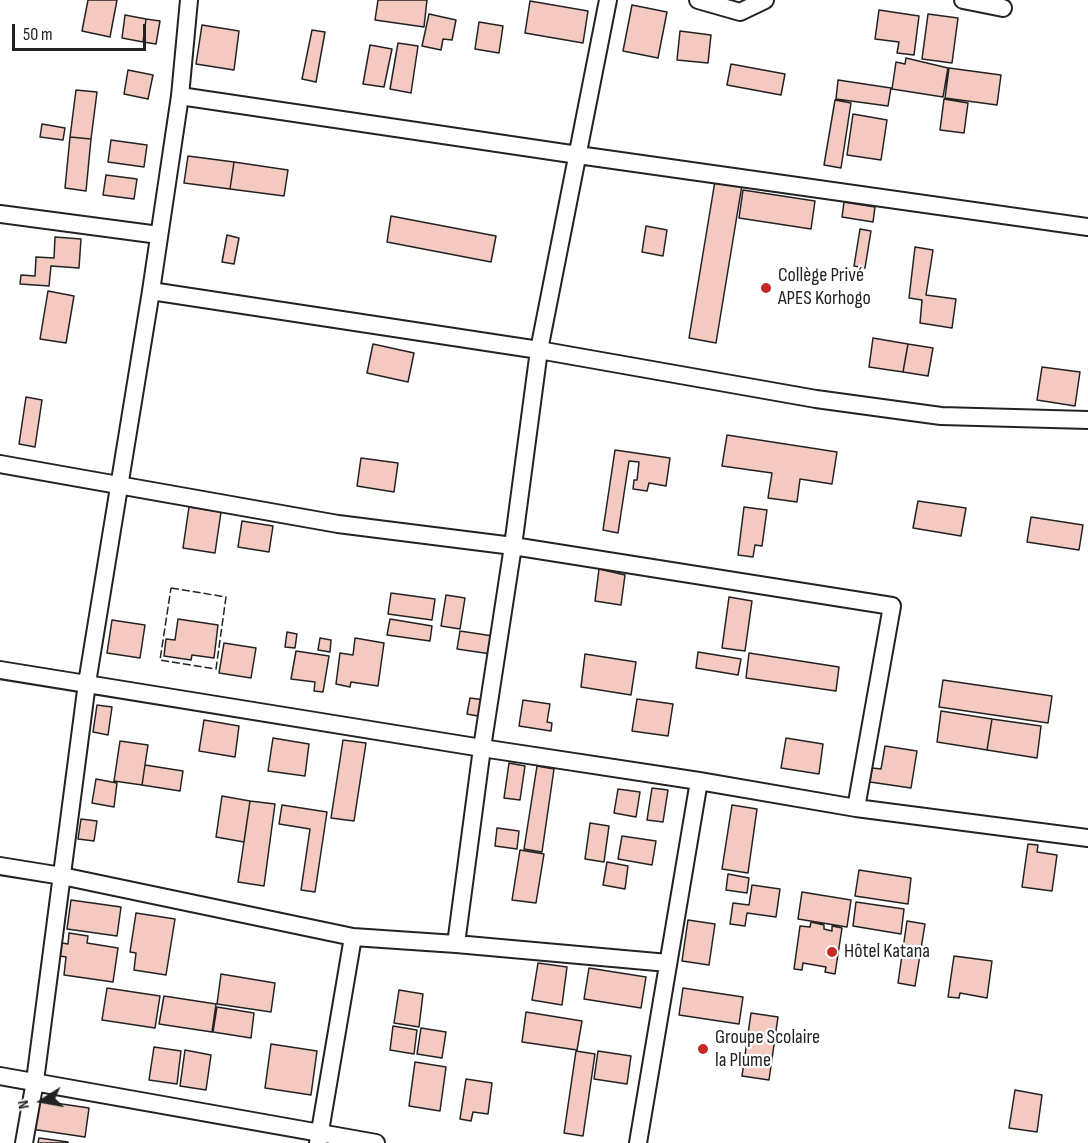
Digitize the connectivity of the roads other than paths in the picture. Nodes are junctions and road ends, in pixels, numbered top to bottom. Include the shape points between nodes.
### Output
1 (189, 0) edge
2 (608, 0) edge
3 (698, 0) edge
4 (765, 0) edge
5 (963, 0) edge
6 (1003, 8) dead end
7 (180, 96) junction
8 (578, 155) junction
9 (0, 214) edge
10 (1088, 227) edge
11 (159, 235) junction
12 (151, 291) junction
13 (539, 350) junction
14 (1088, 420) edge
15 (0, 464) edge
16 (120, 484) junction
17 (513, 546) junction
18 (0, 670) edge
19 (87, 683) junction
20 (482, 748) junction
21 (699, 781) junction
22 (856, 808) junction
23 (1088, 838) edge
24 (0, 866) edge
25 (62, 876) junction
26 (353, 937) junction
27 (456, 944) junction
28 (668, 963) junction
29 (0, 1076) edge
30 (36, 1081) junction
31 (319, 1139) edge
32 (24, 1143) edge
33 (376, 1143) edge
34 (638, 1143) edge

1 - 7 street
2 - 8 street
3 - 4 street via 740,12
5 - 6 street
7 - 8 street
7 - 11 street
8 - 10 street
8 - 13 street
9 - 11 street
11 - 12 street
12 - 13 street
12 - 16 street
13 - 14 street via 816,399 941,416
13 - 17 street
15 - 16 street
16 - 17 street via 338,524
16 - 19 street
17 - 20 street
17 - 22 street via 892,606
18 - 19 street
19 - 20 street
19 - 25 street
20 - 21 street
20 - 27 street
21 - 22 street
21 - 28 street
22 - 23 street
24 - 25 street
25 - 26 street
25 - 30 street
26 - 27 street
26 - 31 street
27 - 28 street
28 - 34 street
29 - 30 street
30 - 31 street
30 - 32 street
31 - 33 street

